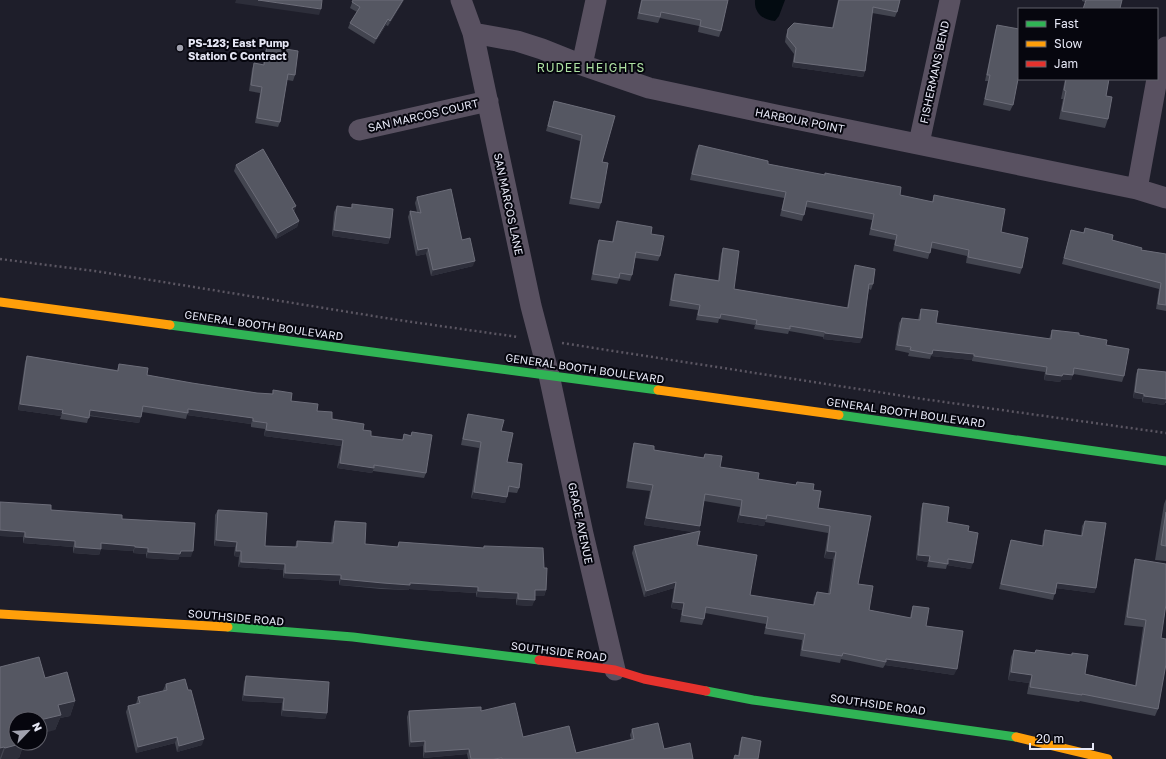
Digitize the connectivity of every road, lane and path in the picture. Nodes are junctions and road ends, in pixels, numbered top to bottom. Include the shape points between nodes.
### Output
1 (461, 0) edge
2 (596, 0) edge
3 (950, 0) edge
4 (473, 33) junction
5 (1166, 47) edge
6 (582, 65) junction
7 (1158, 75) edge
8 (1157, 80) edge
9 (488, 101) junction
10 (359, 130) dead end
11 (919, 143) junction
12 (1137, 189) junction
13 (1166, 198) edge
14 (0, 259) edge
15 (0, 302) edge
16 (540, 340) junction
17 (549, 375) junction
18 (1166, 433) edge
19 (1166, 461) edge
20 (0, 614) edge
21 (615, 670) junction
22 (1108, 759) edge

1 - 4 street
2 - 6 street
3 - 11 street, FISHERMANS BEND
4 - 6 street, HARBOUR POINT via 542,48
4 - 9 street, SAN MARCOS LANE
5 - 7 street
6 - 11 street, HARBOUR POINT via 649,88 776,116
8 - 12 street
9 - 10 street, SAN MARCOS COURT
9 - 16 street, SAN MARCOS LANE
11 - 12 street, HARBOUR POINT
12 - 13 street, HARBOUR POINT
14 - 16 path via 95,271
15 - 17 main road, GENERAL BOOTH BOULEVARD
16 - 17 street, SAN MARCOS LANE
16 - 18 path via 923,399
17 - 19 main road, GENERAL BOOTH BOULEVARD
17 - 21 street, GRACE AVENUE
20 - 21 main road, SOUTHSIDE ROAD via 202,625 353,637
21 - 22 main road, SOUTHSIDE ROAD via 644,679 753,700 1018,737

